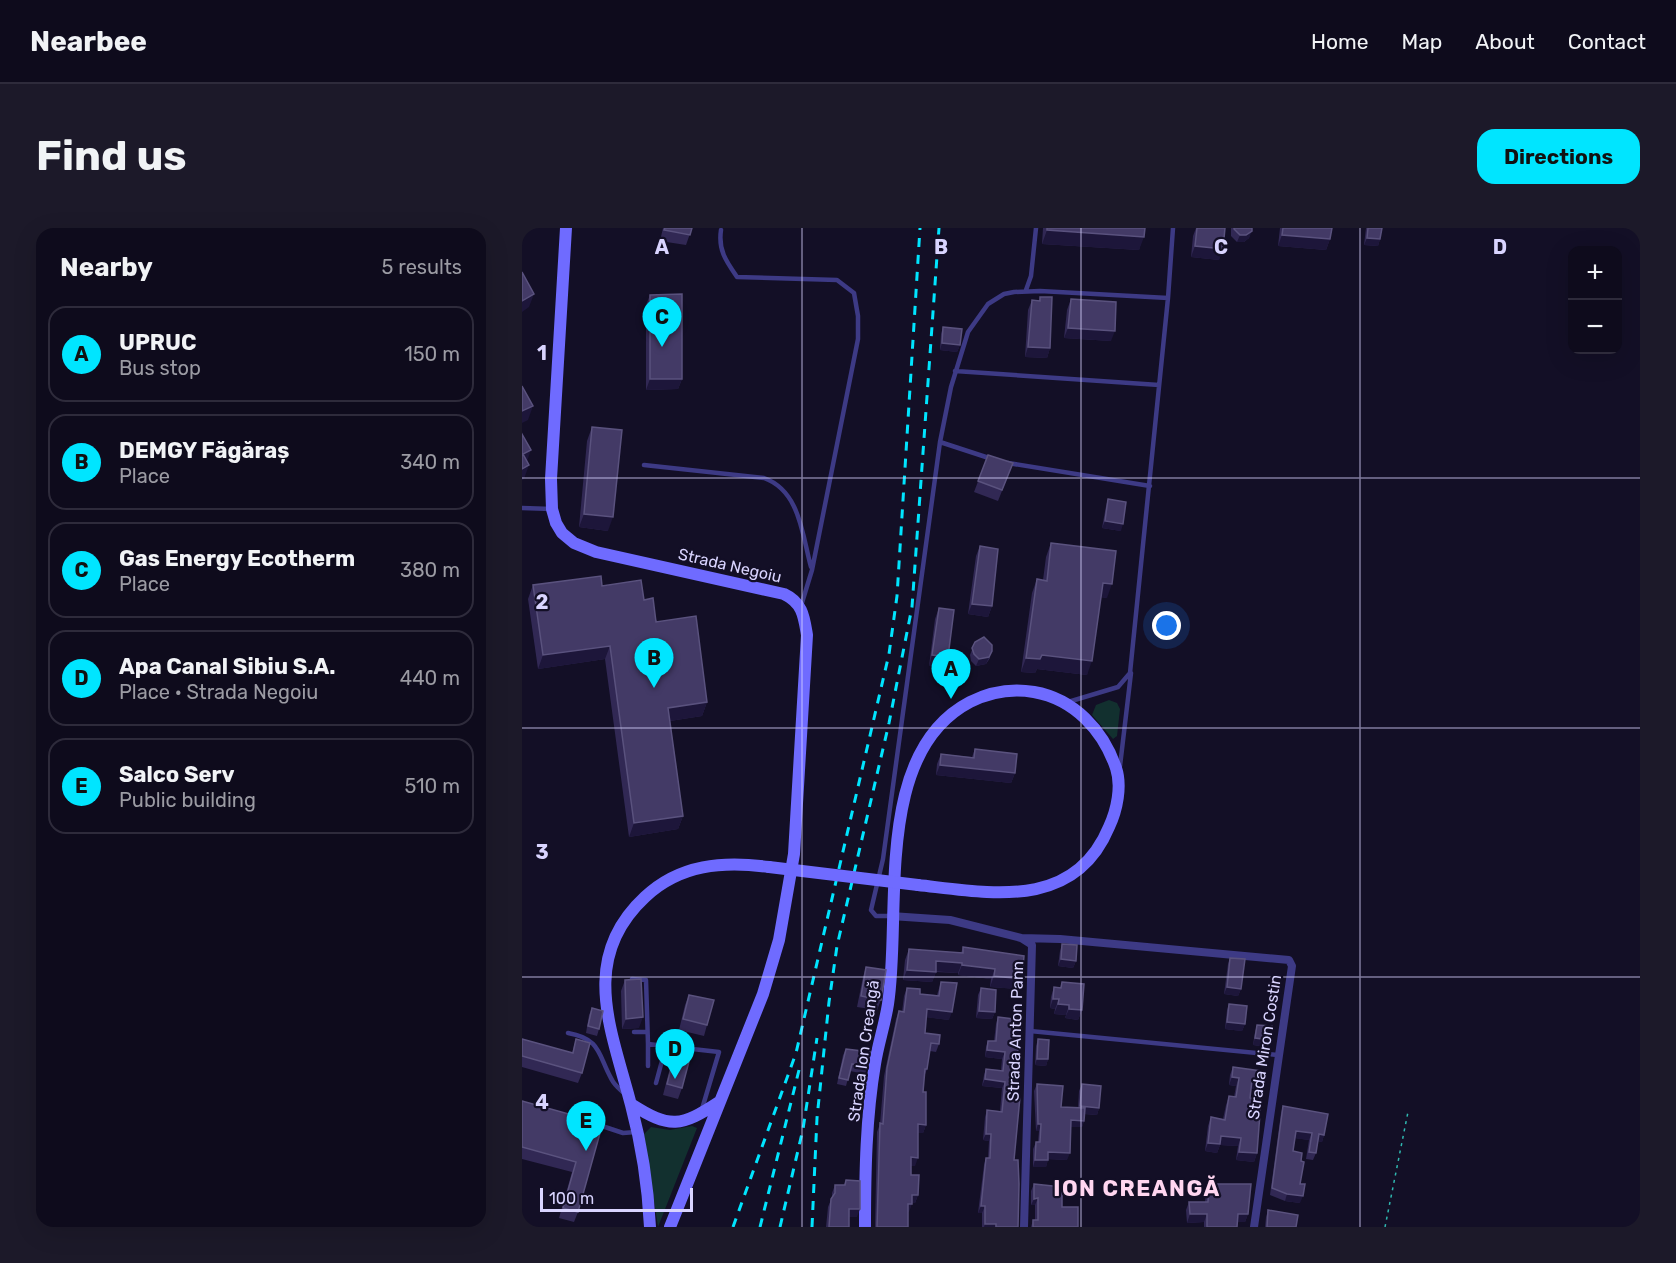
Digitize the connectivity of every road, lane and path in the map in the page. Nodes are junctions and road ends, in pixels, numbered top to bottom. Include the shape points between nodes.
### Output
1 (566, 228) edge
2 (1036, 228) edge
3 (1173, 228) edge
4 (721, 230) dead end
5 (1026, 291) junction
6 (1168, 298) junction
7 (955, 371) junction
8 (1159, 385) junction
9 (940, 442) junction
10 (644, 465) dead end
11 (1150, 486) junction
12 (522, 508) edge
13 (552, 509) junction
14 (812, 570) junction
15 (801, 607) junction
16 (1134, 656) junction
17 (1065, 702) junction
18 (1118, 775) junction
19 (891, 916) junction
20 (1022, 938) junction
21 (632, 979) edge
22 (1029, 1031) junction
23 (634, 1032) dead end
24 (647, 1032) junction
25 (568, 1033) dead end
26 (648, 1044) junction
27 (666, 1046) junction
28 (1278, 1055) junction
29 (648, 1066) dead end
30 (656, 1083) dead end
31 (719, 1102) junction
32 (631, 1104) junction
33 (1408, 1112) dead end
34 (567, 1114) edge
35 (701, 1114) junction
36 (638, 1132) junction
37 (650, 1227) edge
38 (670, 1227) edge
39 (865, 1227) edge
40 (1024, 1227) edge
41 (1254, 1227) edge
42 (1385, 1227) edge

1 - 13 main road, Strada Negoiu
2 - 5 lane
3 - 6 lane
4 - 14 lane via 722,256 737,277 837,280 854,293 858,339
5 - 6 lane
5 - 7 lane via 1004,294 985,307 968,332
6 - 8 lane
7 - 8 lane
7 - 9 lane
8 - 11 lane
9 - 11 lane via 1007,463
9 - 19 lane via 883,859 871,910 876,916
10 - 14 lane via 764,478 779,484 793,501
11 - 16 lane
12 - 13 lane
13 - 15 main road, Strada Negoiu via 562,533 584,548 784,594
14 - 15 lane
15 - 31 main road via 807,635 806,663 789,886 769,976
16 - 17 lane via 1130,673 1118,687
16 - 18 lane
17 - 18 main road via 1098,733
17 - 19 main road, Strada Ion Creangă via 1022,690 996,692 962,706 940,725 916,763 906,796
18 - 32 main road, bridge via 1115,812 1090,860 1071,876 1034,890 1004,893 717,864 678,874 650,892 623,922 607,960 605,997 614,1052
19 - 20 street, Strada Anton Pann via 950,920
19 - 39 main road, Strada Ion Creangă via 888,1004 871,1095
20 - 22 street, Strada Anton Pann via 1032,945
20 - 28 street, Strada Miron Costin via 1289,960 1292,966
21 - 24 lane via 646,980
22 - 28 lane
22 - 40 street, Strada Anton Pann
23 - 24 lane
24 - 26 lane
25 - 32 lane via 598,1047 611,1079
26 - 27 lane
26 - 29 lane
27 - 30 lane
27 - 35 lane via 719,1052
28 - 41 street, Strada Miron Costin
31 - 35 main road
31 - 38 main road
32 - 35 main road via 651,1117 671,1123
32 - 36 main road
33 - 42 path
34 - 36 lane via 623,1133
36 - 37 main road

